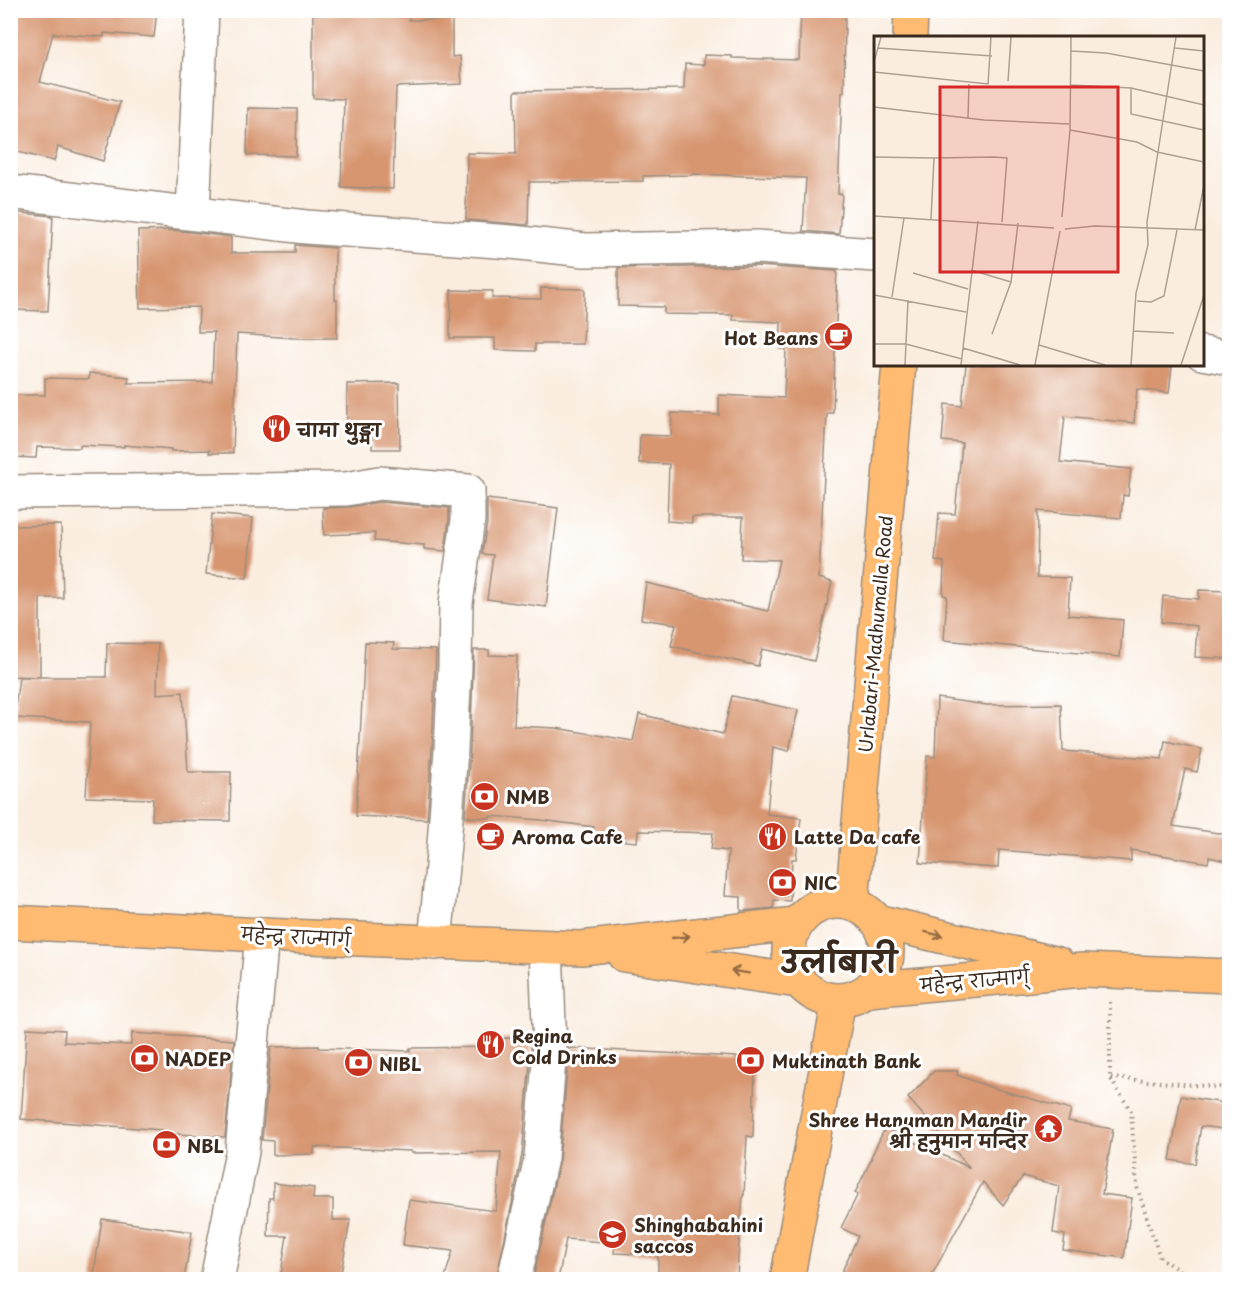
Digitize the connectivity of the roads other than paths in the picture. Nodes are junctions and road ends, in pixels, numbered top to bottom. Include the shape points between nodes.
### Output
1 (202, 10) edge
2 (911, 10) edge
3 (910, 36) edge
4 (10, 192) edge
5 (193, 213) junction
6 (874, 255) edge
7 (1204, 352) edge
8 (1230, 357) edge
9 (899, 366) edge
10 (10, 492) edge
11 (864, 912) junction
12 (10, 922) edge
13 (795, 924) junction
14 (262, 935) junction
15 (435, 943) junction
16 (546, 948) junction
17 (581, 948) junction
18 (1096, 971) junction
19 (1230, 976) edge
20 (798, 981) junction
21 (854, 995) junction
22 (220, 1279) edge
23 (514, 1280) edge
24 (787, 1280) edge

1 - 5 street
2 - 3 main road
4 - 5 street
5 - 6 street via 306,227 585,250 756,247
7 - 8 street
9 - 11 main road, Urlabari-Madhumalla Road
10 - 15 street via 346,489 379,483 468,491 468,520 456,603 450,750
11 - 13 main road via 836,901 821,904
11 -> 18 main road, महेन्द्र राज्मार्ग्
11 - 21 main road via 885,934 888,949 879,979
12 - 14 main road, महेन्द्र राज्मार्ग्
17 -> 13 main road, महेन्द्र राज्मार्ग्
13 - 20 main road via 788,952 790,968
14 - 15 main road, महेन्द्र राज्मार्ग्
14 - 22 street via 242,1152
15 - 16 main road, महेन्द्र राज्मार्ग्
16 - 17 main road, महेन्द्र राज्मार्ग्
16 - 23 street via 550,1049 541,1158
20 -> 17 main road, महेन्द्र राज्मार्ग्
18 - 19 main road, महेन्द्र राज्मार्ग्
18 - 21 main road, महेन्द्र राज्मार्ग्
20 - 21 main road via 824,999
21 - 24 main road

